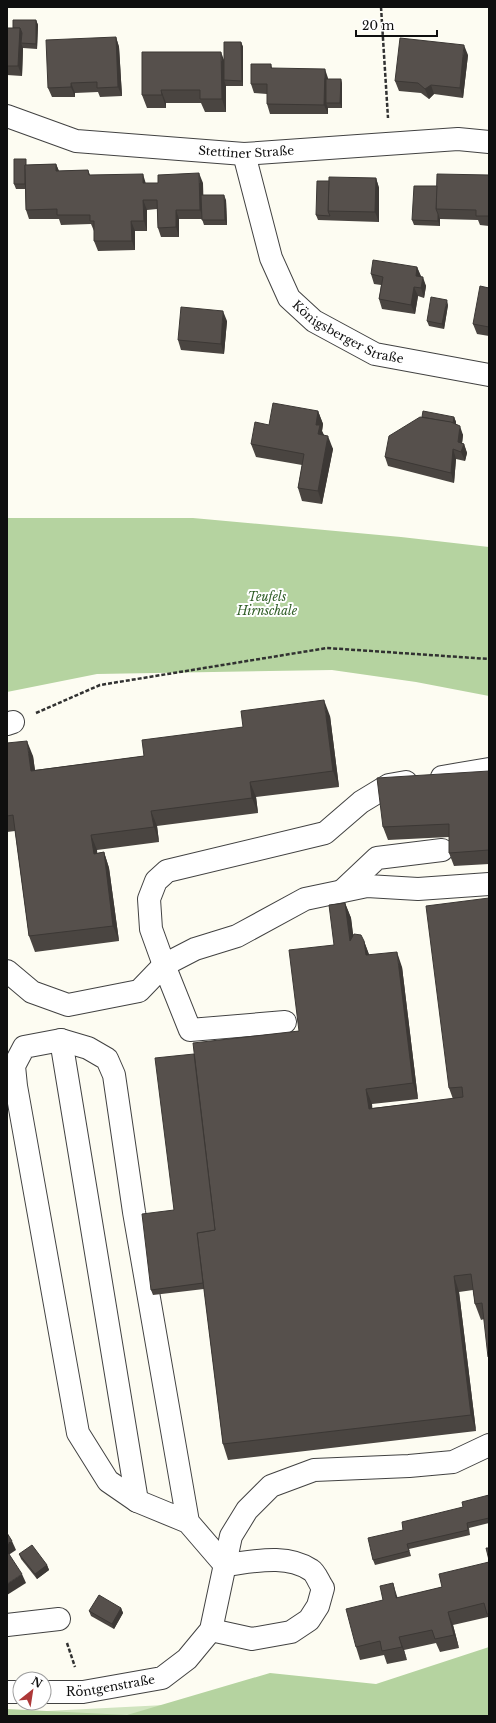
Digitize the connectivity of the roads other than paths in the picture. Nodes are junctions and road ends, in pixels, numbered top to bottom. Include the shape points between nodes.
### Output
1 (7, 116) edge
2 (489, 142) edge
3 (244, 154) junction
4 (489, 375) edge
5 (489, 768) edge
6 (442, 850) dead end
7 (489, 884) edge
8 (341, 892) junction
9 (164, 965) junction
10 (7, 971) edge
11 (285, 1022) dead end
12 (61, 1040) junction
13 (489, 1445) edge
14 (137, 1502) junction
15 (188, 1522) junction
16 (225, 1565) junction
17 (59, 1618) road end
18 (7, 1625) edge
19 (211, 1630) junction
20 (52, 1692) edge

1 - 3 street, Stettiner Straße via 76,141
2 - 3 street, Stettiner Straße via 458,139
3 - 4 street, Königsberger Straße via 271,258 289,298 314,321 375,354
5 - 9 street via 389,785 361,802 325,833 167,871 156,882 148,899 151,929
6 - 8 street via 377,858
7 - 8 street via 418,889 367,886
8 - 9 street via 305,899 237,936 195,949
9 - 10 street via 139,991 68,1005 32,992
9 - 11 street via 190,1030
12 - 14 street
12 - 14 street via 24,1047 14,1066 16,1086 78,1433 108,1481
12 - 15 street via 88,1048 107,1059 114,1075 134,1212
13 - 16 street, Röntgenstraße via 453,1462 314,1470 271,1486 247,1510 231,1536
14 - 15 street
15 - 16 street
16 - 19 street, Röntgenstraße
16 - 19 street via 288,1560 312,1570 323,1588 318,1606 309,1620 291,1632 252,1639
17 - 18 street
19 - 20 street, Röntgenstraße via 187,1659 162,1678 83,1692

